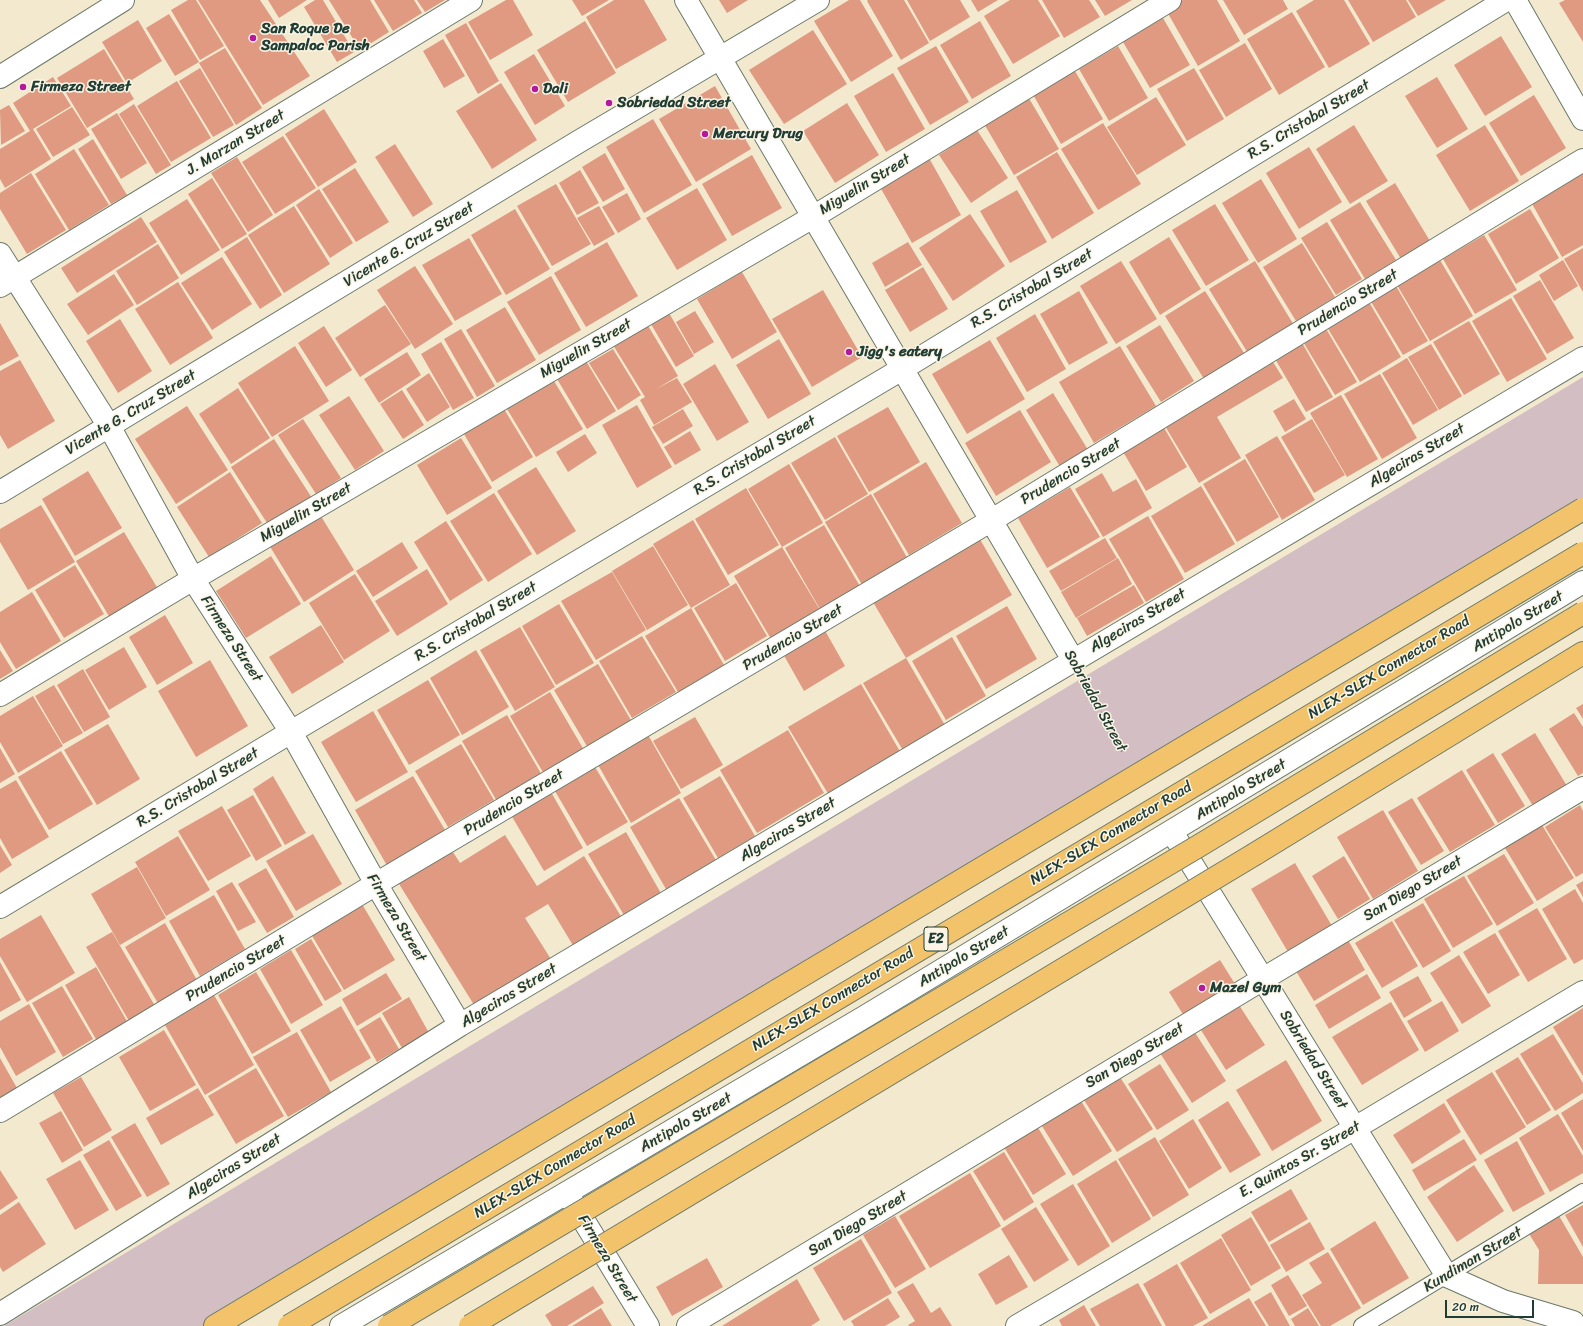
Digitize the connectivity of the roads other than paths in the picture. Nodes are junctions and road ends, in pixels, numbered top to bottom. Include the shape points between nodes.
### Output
1 (123, 0) edge
2 (471, 0) edge
3 (686, 0) edge
4 (818, 0) edge
5 (1170, 0) edge
6 (1506, 0) edge
7 (1514, 0) edge
8 (720, 59) junction
9 (0, 77) edge
10 (1583, 119) edge
11 (1583, 160) edge
12 (813, 217) junction
13 (0, 254) edge
14 (8, 282) edge
15 (1583, 358) edge
16 (902, 369) junction
17 (109, 426) junction
18 (0, 492) edge
19 (1583, 508) edge
20 (992, 520) junction
21 (1583, 553) edge
22 (193, 579) junction
23 (1583, 582) edge
24 (1583, 613) edge
25 (1583, 653) edge
26 (1073, 660) junction
27 (0, 695) edge
28 (291, 732) junction
29 (1583, 788) edge
30 (1172, 832) junction
31 (376, 884) junction
32 (0, 907) edge
33 (1263, 979) junction
34 (1583, 992) edge
35 (460, 1026) junction
36 (0, 1111) edge
37 (1354, 1128) junction
38 (1583, 1192) edge
39 (567, 1193) junction
40 (1447, 1276) junction
41 (0, 1314) edge
42 (1576, 1323) edge
43 (214, 1326) edge
44 (289, 1326) edge
45 (341, 1326) edge
46 (389, 1326) edge
47 (470, 1326) edge
48 (648, 1326) edge
49 (688, 1326) edge
50 (1017, 1326) edge
51 (1362, 1326) edge

1 - 9 street
2 - 14 street, J. Marzan Street
3 - 8 street, Sobriedad Street
4 - 8 street, Vicente G. Cruz Street
5 - 12 street, Miguelin Street
6 - 16 street, R.S. Cristobal Street
7 - 10 street
8 - 12 street, Sobriedad Street
8 - 17 street, Vicente G. Cruz Street
11 - 20 street, Prudencio Street
12 - 16 street, Sobriedad Street
12 - 22 street, Miguelin Street
13 - 14 street, Firmeza Street
14 - 17 street, Firmeza Street
15 - 26 street, Algeciras Street
16 - 20 street, Sobriedad Street
16 - 28 street, R.S. Cristobal Street
17 - 18 street, Vicente G. Cruz Street
17 - 22 street, Firmeza Street
19 - 43 highway, bridge
20 - 26 street, Sobriedad Street
20 - 31 street, Prudencio Street
21 - 44 highway, NLEX-SLEX Connector Road / E2, bridge
22 - 27 street, Miguelin Street
22 - 28 street, Firmeza Street
23 - 30 street, Antipolo Street
24 - 46 highway, bridge via 1190,851
25 - 47 highway, bridge via 1255,854
26 - 35 street, Algeciras Street
28 - 31 street, Firmeza Street
28 - 32 street, R.S. Cristobal Street
29 - 33 street, San Diego Street
30 - 33 street, Sobriedad Street
30 - 39 street, Antipolo Street
31 - 35 street, Firmeza Street
31 - 36 street, Prudencio Street
33 - 37 street, Sobriedad Street
33 - 49 street, San Diego Street
34 - 37 street, E. Quintos Sr. Street
35 - 41 street, Algeciras Street
37 - 40 street, Sobriedad Street
37 - 50 street, E. Quintos Sr. Street
38 - 40 lane, Kundiman Street
39 - 45 street, Antipolo Street
39 - 48 street, Firmeza Street
40 - 42 street via 1503,1301
40 - 51 lane, Kundiman Street

